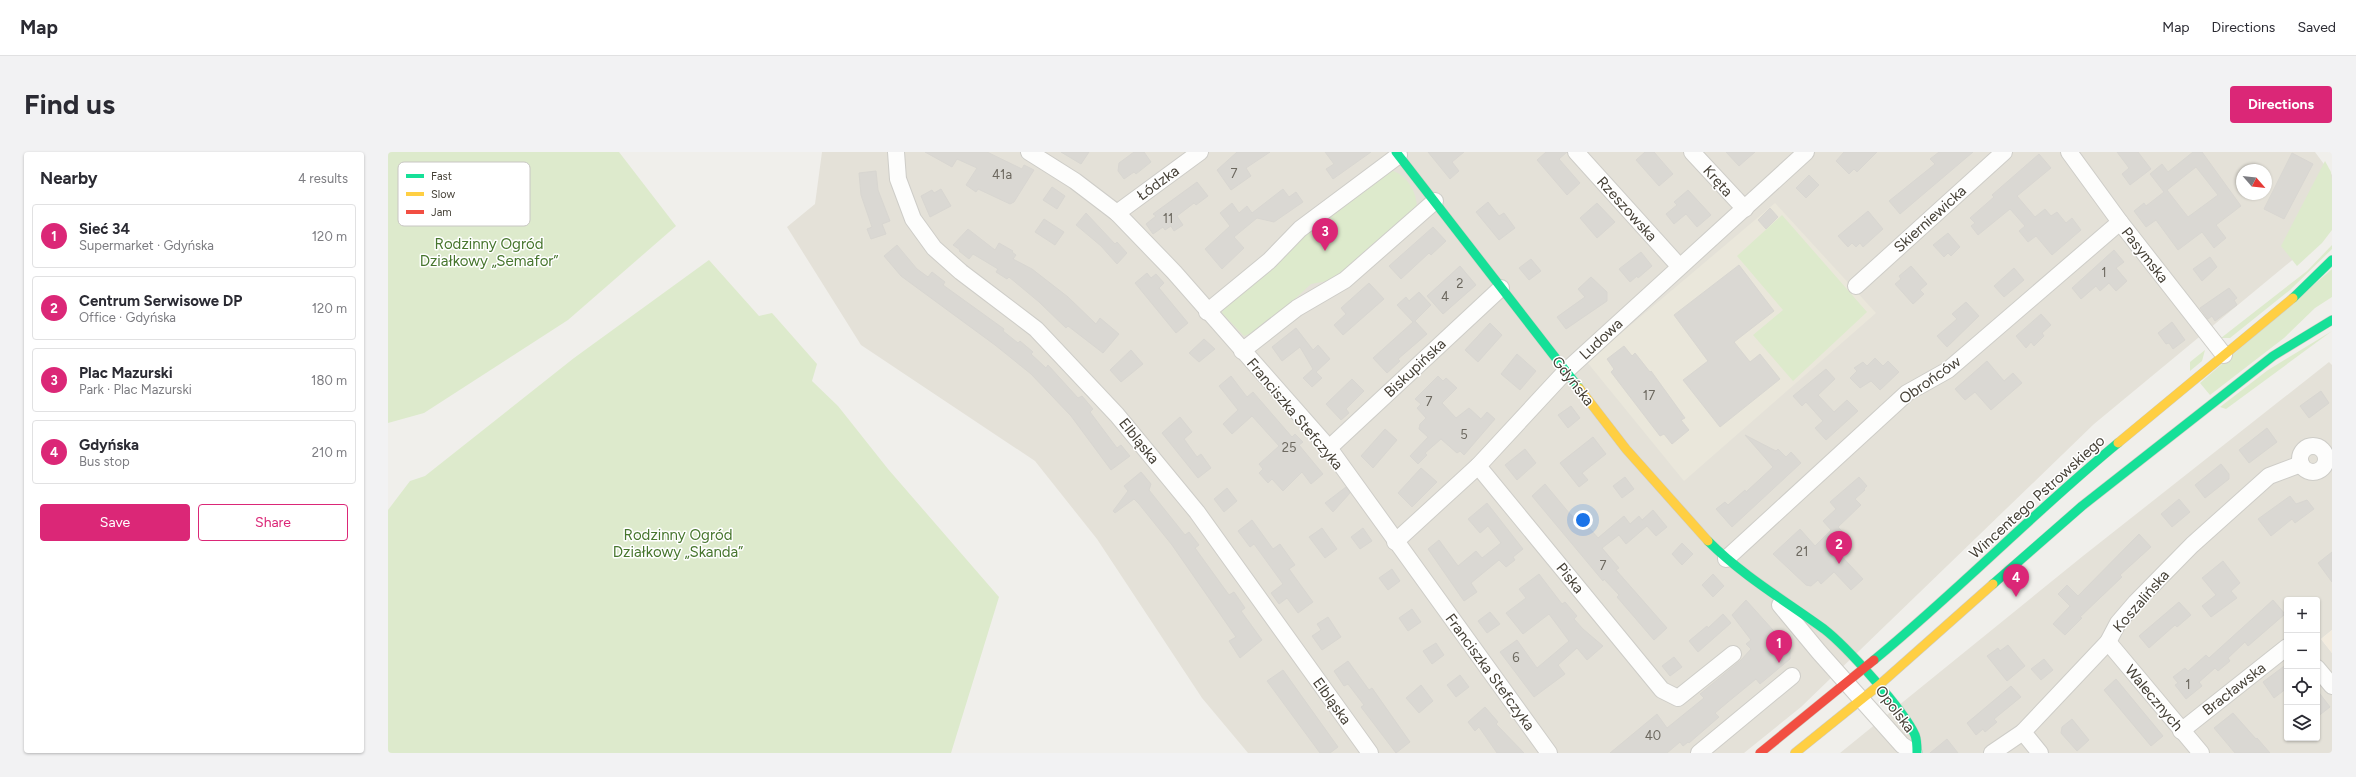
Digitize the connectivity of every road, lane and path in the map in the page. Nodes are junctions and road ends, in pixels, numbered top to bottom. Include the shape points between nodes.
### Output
1 (896, 152) edge
2 (1029, 152) edge
3 (1200, 152) edge
4 (1576, 152) edge
5 (1692, 152) edge
6 (1806, 152) edge
7 (2004, 152) edge
8 (2069, 152) edge
9 (1398, 153) edge
10 (1435, 201) junction
11 (1745, 209) junction
12 (1116, 213) junction
13 (2120, 222) junction
14 (2332, 260) edge
15 (1679, 266) junction
16 (1856, 286) dead end
17 (1501, 288) junction
18 (1207, 312) junction
19 (2332, 320) edge
20 (1242, 351) junction
21 (2224, 355) junction
22 (1566, 371) junction
23 (1328, 448) junction
24 (2329, 462) edge
25 (1478, 466) junction
26 (1395, 542) junction
27 (1726, 559) junction
28 (1770, 593) junction
29 (2108, 642) junction
30 (2284, 650) edge
31 (1733, 654) dead end
32 (1863, 669) junction
33 (2318, 669) edge
34 (1792, 676) dead end
35 (1847, 682) junction
36 (1878, 686) junction
37 (2332, 686) edge
38 (1860, 699) junction
39 (2181, 731) junction
40 (2023, 732) junction
41 (1370, 753) edge
42 (1549, 753) edge
43 (1699, 753) edge
44 (1760, 753) edge
45 (1795, 753) edge
46 (1916, 753) edge
47 (1992, 753) edge
48 (2040, 753) edge
49 (2201, 753) edge

1 - 41 street, Elbląska via 898,180 912,219 934,248 961,272 1036,329 1117,415 1197,512
2 - 12 street, Franciszka Stefczyka via 1075,181
3 - 12 street, Łódzka
4 - 15 street, Rzeszowska
5 - 11 street, Kręta
6 - 11 street
7 - 16 street, Skierniewicka
8 - 13 street, Pasymska
9 - 10 main road, Gdyńska
9 - 18 street via 1300,229 1269,261
10 - 17 main road, Gdyńska
10 - 20 street via 1345,280 1298,308
11 - 15 street, Ludowa
12 - 18 street, Franciszka Stefczyka via 1174,272
13 - 21 street, Pasymska
13 - 27 street, Obrońców via 1948,370 1907,394
14 - 21 main road, Wincentego Pstrowskiego via 2278,312
15 - 22 street, Ludowa
17 - 22 main road, Gdyńska
17 - 23 street, Biskupińska
18 - 20 street, Franciszka Stefczyka
19 - 36 main road via 2268,360 2082,506
20 - 23 street, Franciszka Stefczyka
21 - 32 main road, Wincentego Pstrowskiego via 2067,485 1980,567
22 - 25 street, Ludowa
22 - 27 main road, Gdyńska via 1626,449
23 - 26 street, Franciszka Stefczyka
24 - 29 street, Koszalińska via 2321,449 2309,447 2303,451 2301,464 2269,476 2192,545 2136,602 2118,624
25 - 26 street, Ludowa
25 - 31 street, Piska via 1662,690 1678,698
26 - 42 street, Franciszka Stefczyka
27 - 28 main road, Gdyńska
28 - 32 main road, Gdyńska via 1825,630
28 - 35 street, Gdyńska
29 - 39 street, Walecznych
29 - 40 street, Koszalińska
30 - 39 street, Bracławska
32 - 35 main road, Wincentego Pstrowskiego
32 - 36 main road, Opolska
33 - 37 street
34 - 43 street
35 - 38 street, Gdyńska
35 - 44 main road, Wincentego Pstrowskiego
36 - 38 main road
36 - 46 main road, Opolska via 1908,722 1916,737
38 - 45 main road
38 - 46 street, Opolska via 1902,745
39 - 49 street, Walecznych
40 - 47 street, Koszalińska
40 - 48 street

